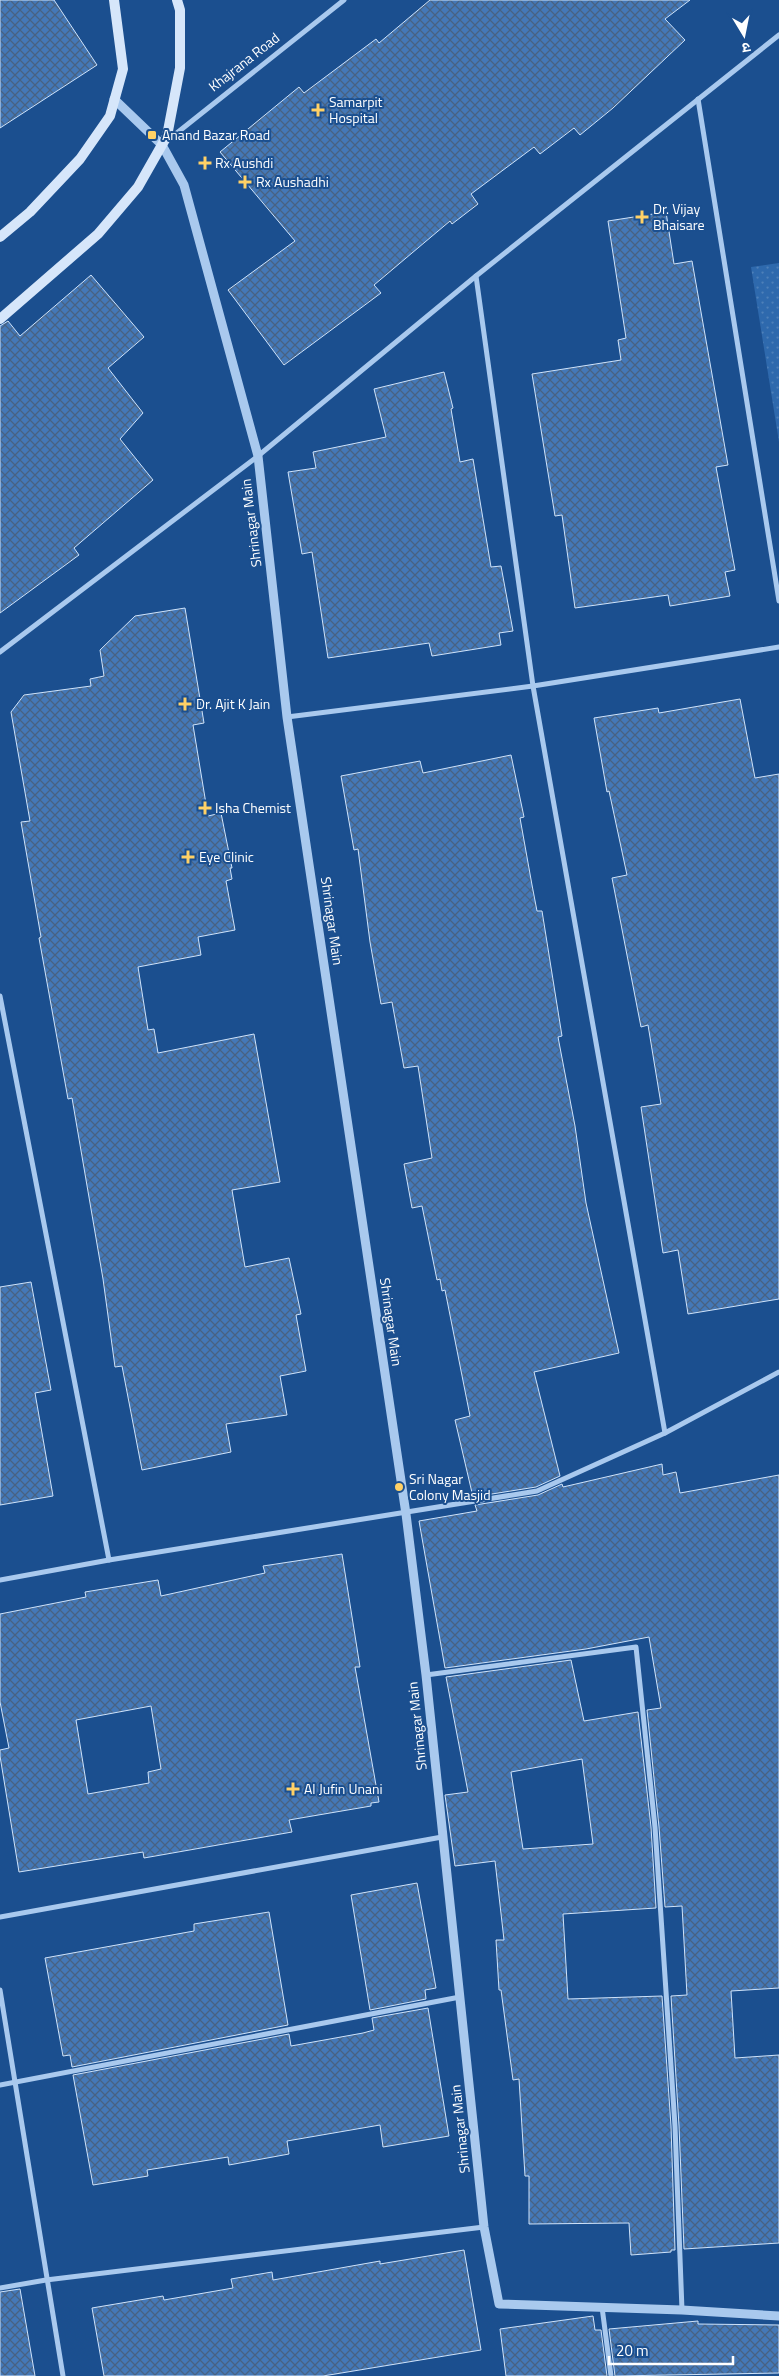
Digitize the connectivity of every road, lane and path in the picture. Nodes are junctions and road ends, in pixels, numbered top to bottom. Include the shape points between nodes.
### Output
1 (114, 0) edge
2 (178, 0) edge
3 (344, 0) edge
4 (779, 35) edge
5 (698, 99) junction
6 (114, 100) junction
7 (162, 145) junction
8 (0, 237) edge
9 (476, 276) junction
10 (0, 319) edge
11 (258, 456) junction
12 (779, 601) edge
13 (779, 646) edge
14 (0, 652) edge
15 (533, 686) junction
16 (287, 717) junction
17 (0, 996) edge
18 (779, 1372) edge
19 (665, 1433) junction
20 (406, 1514) junction
21 (109, 1560) junction
22 (0, 1580) edge
23 (426, 1674) junction
24 (442, 1836) junction
25 (0, 1916) edge
26 (0, 1990) edge
27 (460, 1997) junction
28 (15, 2082) junction
29 (0, 2085) edge
30 (484, 2227) junction
31 (46, 2280) junction
32 (0, 2288) edge
33 (602, 2307) junction
34 (682, 2310) junction
35 (779, 2316) edge
36 (63, 2376) edge
37 (611, 2376) edge

1 - 6 main road via 122,69
2 - 7 main road via 180,68 167,136
3 - 7 street, Khajrana Road
4 - 5 street
5 - 9 street
5 - 12 street
6 - 7 street, Shrinagar Main
6 - 8 main road via 110,116 80,159 30,212
7 - 10 main road via 138,187 98,234
7 - 11 street, Shrinagar Main via 184,185
9 - 11 street
9 - 15 street
11 - 14 street
11 - 16 street, Shrinagar Main
13 - 15 street
15 - 16 street
15 - 19 street
16 - 20 street, Shrinagar Main
17 - 21 street
18 - 19 street
19 - 20 street via 537,1491
20 - 21 street
20 - 23 street, Shrinagar Main
21 - 22 street
23 - 24 street, Shrinagar Main
23 - 34 street via 636,1647 656,1837 675,2126
24 - 25 street
24 - 27 street, Shrinagar Main
26 - 28 street
27 - 28 street
27 - 30 street, Shrinagar Main
28 - 29 street
28 - 31 street
30 - 31 street
30 - 33 street, Shrinagar Main via 498,2304
31 - 32 street
31 - 36 street
33 - 34 street, Shrinagar Main
33 - 37 street
34 - 35 street, Shrinagar Main

